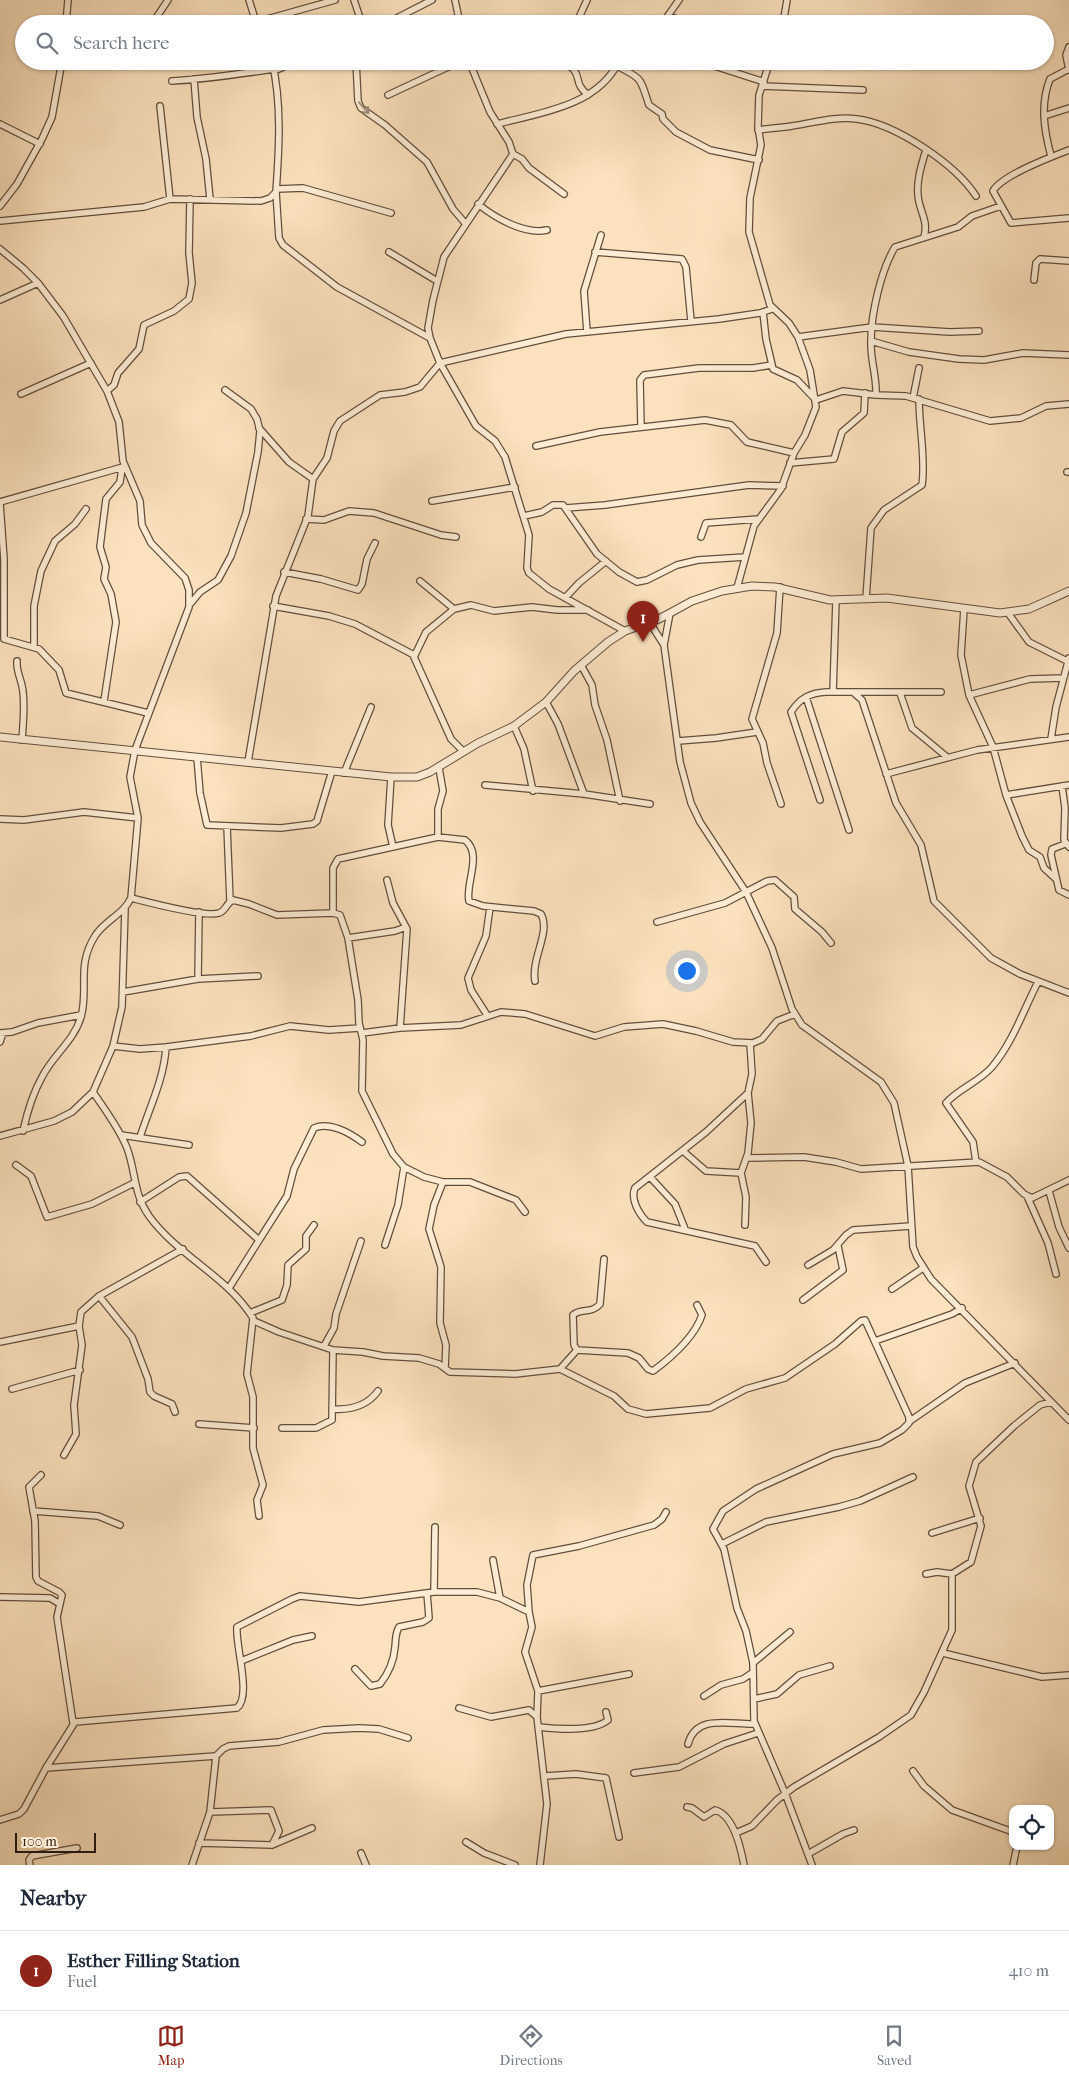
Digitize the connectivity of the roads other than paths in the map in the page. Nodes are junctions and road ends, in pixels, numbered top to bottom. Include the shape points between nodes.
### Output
1 (68, 0) edge
2 (168, 0) edge
3 (249, 0) edge
4 (335, 0) edge
5 (354, 0) edge
6 (432, 0) edge
7 (455, 0) edge
8 (587, 0) edge
9 (679, 0) edge
10 (787, 0) edge
11 (67, 15) edge
12 (158, 15) edge
13 (253, 15) edge
14 (285, 15) edge
15 (359, 15) edge
16 (403, 15) edge
17 (458, 15) edge
18 (580, 15) edge
19 (670, 15) edge
20 (784, 15) edge
21 (1069, 47) edge
22 (60, 70) edge
23 (274, 70) joint
24 (356, 70) edge
25 (442, 70) edge
26 (471, 70) edge
27 (574, 70) edge
28 (613, 70) edge
29 (627, 70) edge
30 (725, 70) edge
31 (767, 70) edge
32 (1069, 70) edge
33 (194, 79) junction
34 (172, 81) dead end
35 (763, 84) junction
36 (863, 90) dead end
37 (388, 95) dead end
38 (588, 95) junction
39 (160, 106) dead end
40 (1069, 108) edge
41 (1044, 116) junction
42 (0, 124) edge
43 (497, 124) junction
44 (758, 130) junction
45 (40, 144) junction
46 (926, 150) junction
47 (1069, 150) edge
48 (513, 154) junction
49 (1051, 156) junction
50 (759, 160) junction
51 (277, 190) junction
52 (564, 194) dead end
53 (976, 196) dead end
54 (170, 199) junction
55 (190, 199) junction
56 (210, 199) junction
57 (478, 204) junction
58 (0, 206) edge
59 (1001, 206) junction
60 (392, 213) dead end
61 (1069, 218) edge
62 (0, 221) edge
63 (465, 223) junction
64 (547, 230) dead end
65 (601, 235) dead end
66 (924, 237) junction
67 (0, 249) edge
68 (389, 252) dead end
69 (595, 252) junction
70 (1069, 262) edge
71 (1034, 280) dead end
72 (437, 281) junction
73 (38, 283) junction
74 (0, 300) edge
75 (772, 309) junction
76 (763, 312) junction
77 (691, 321) junction
78 (872, 327) junction
79 (979, 331) dead end
80 (587, 332) junction
81 (798, 337) junction
82 (430, 338) junction
83 (871, 341) junction
84 (1069, 354) edge
85 (91, 363) junction
86 (440, 363) junction
87 (772, 365) junction
88 (919, 368) dead end
89 (225, 390) dead end
90 (107, 391) junction
91 (865, 393) junction
92 (21, 394) dead end
93 (876, 395) junction
94 (916, 398) junction
95 (816, 400) junction
96 (1069, 404) edge
97 (641, 427) junction
98 (259, 428) junction
99 (536, 446) dead end
100 (794, 453) junction
101 (790, 463) junction
102 (123, 466) junction
103 (313, 479) junction
104 (783, 486) junction
105 (516, 487) junction
106 (432, 501) dead end
107 (0, 503) edge
108 (566, 508) junction
109 (86, 509) dead end
110 (524, 516) junction
111 (306, 519) junction
112 (758, 519) junction
113 (456, 537) dead end
114 (701, 537) dead end
115 (375, 543) dead end
116 (745, 557) junction
117 (2, 559) edge
118 (606, 561) junction
119 (284, 572) junction
120 (420, 581) dead end
121 (780, 587) junction
122 (737, 588) junction
123 (2, 593) edge
124 (1069, 593) edge
125 (566, 598) junction
126 (866, 599) junction
127 (836, 601) junction
128 (273, 606) junction
129 (189, 607) junction
130 (454, 609) junction
131 (964, 609) junction
132 (590, 610) junction
133 (670, 612) junction
134 (1008, 613) junction
135 (650, 623) junction
136 (625, 631) junction
137 (664, 645) junction
138 (34, 647) junction
139 (414, 655) junction
140 (1068, 660) edge
141 (17, 661) dead end
142 (581, 665) junction
143 (1063, 678) junction
144 (833, 692) junction
145 (941, 692) dead end
146 (854, 693) junction
147 (900, 693) junction
148 (969, 695) junction
149 (806, 696) junction
150 (104, 701) junction
151 (546, 702) junction
152 (370, 707) dead end
153 (148, 714) junction
154 (514, 726) junction
155 (757, 732) junction
156 (0, 738) edge
157 (1069, 738) edge
158 (1051, 739) junction
159 (22, 740) junction
160 (678, 741) junction
161 (993, 747) junction
162 (135, 750) junction
163 (463, 751) junction
164 (197, 757) junction
165 (947, 757) junction
166 (248, 762) junction
167 (439, 768) junction
168 (332, 771) junction
169 (344, 773) junction
170 (886, 774) junction
171 (391, 777) junction
172 (1069, 785) edge
173 (485, 786) dead end
174 (1062, 786) junction
175 (533, 791) junction
176 (584, 794) junction
177 (1006, 794) junction
178 (620, 800) junction
179 (820, 800) dead end
180 (650, 804) dead end
181 (781, 804) dead end
182 (138, 818) junction
183 (0, 819) edge
184 (227, 826) junction
185 (849, 830) dead end
186 (438, 837) junction
187 (1067, 846) edge
188 (393, 847) junction
189 (1056, 879) junction
190 (387, 880) dead end
191 (746, 892) junction
192 (1069, 895) edge
193 (131, 898) junction
194 (230, 901) junction
195 (490, 907) junction
196 (125, 909) junction
197 (199, 912) junction
198 (333, 913) junction
199 (657, 922) dead end
200 (406, 926) junction
201 (348, 938) junction
202 (831, 943) dead end
203 (258, 976) dead end
204 (198, 979) junction
205 (535, 981) dead end
206 (1038, 982) junction
207 (123, 992) junction
208 (1069, 993) edge
209 (795, 1014) junction
210 (81, 1015) junction
211 (487, 1015) junction
212 (400, 1028) junction
213 (361, 1031) junction
214 (2, 1033) edge
215 (0, 1042) edge
216 (750, 1043) junction
217 (112, 1046) junction
218 (166, 1047) junction
219 (93, 1092) junction
220 (748, 1093) junction
221 (23, 1130) junction
222 (121, 1135) junction
223 (0, 1136) edge
224 (140, 1136) junction
225 (362, 1142) dead end
226 (188, 1145) dead end
227 (683, 1151) junction
228 (747, 1158) junction
229 (976, 1162) junction
230 (16, 1165) dead end
231 (404, 1166) junction
232 (908, 1166) junction
233 (741, 1173) junction
234 (650, 1177) junction
235 (1069, 1180) edge
236 (443, 1182) junction
237 (134, 1183) junction
238 (1049, 1191) junction
239 (1028, 1196) junction
240 (140, 1202) junction
241 (525, 1212) dead end
242 (314, 1225) dead end
243 (745, 1225) dead end
244 (911, 1226) junction
245 (685, 1229) junction
246 (259, 1240) junction
247 (362, 1241) dead end
248 (385, 1245) dead end
249 (838, 1246) junction
250 (1069, 1248) edge
251 (183, 1250) junction
252 (604, 1259) dead end
253 (766, 1262) dead end
254 (808, 1265) dead end
255 (923, 1268) junction
256 (1056, 1274) dead end
257 (229, 1288) junction
258 (892, 1290) dead end
259 (99, 1296) junction
260 (803, 1300) dead end
261 (697, 1305) dead end
262 (962, 1308) junction
263 (250, 1313) junction
264 (254, 1321) junction
265 (80, 1326) junction
266 (875, 1341) junction
267 (0, 1342) edge
268 (324, 1346) junction
269 (333, 1350) junction
270 (577, 1350) junction
271 (1015, 1363) junction
272 (444, 1368) junction
273 (560, 1368) junction
274 (80, 1370) junction
275 (12, 1389) dead end
276 (378, 1391) dead end
277 (1051, 1402) junction
278 (334, 1409) junction
279 (175, 1412) dead end
280 (1069, 1420) edge
281 (910, 1421) junction
282 (199, 1424) dead end
283 (254, 1428) junction
284 (282, 1428) dead end
285 (64, 1455) dead end
286 (41, 1475) dead end
287 (912, 1477) dead end
288 (33, 1511) junction
289 (666, 1512) dead end
290 (259, 1516) dead end
291 (980, 1518) junction
292 (120, 1525) dead end
293 (435, 1526) dead end
294 (932, 1533) dead end
295 (722, 1544) junction
296 (493, 1560) dead end
297 (926, 1574) dead end
298 (952, 1574) junction
299 (434, 1592) junction
300 (427, 1593) junction
301 (0, 1597) edge
302 (500, 1598) junction
303 (60, 1604) junction
304 (529, 1612) junction
305 (790, 1632) dead end
306 (312, 1636) dead end
307 (943, 1653) junction
308 (241, 1662) junction
309 (753, 1663) junction
310 (830, 1666) dead end
311 (355, 1670) dead end
312 (752, 1673) junction
313 (630, 1674) dead end
314 (1069, 1675) edge
315 (538, 1691) junction
316 (704, 1696) dead end
317 (754, 1699) junction
318 (459, 1708) dead end
319 (606, 1712) dead end
320 (538, 1717) junction
321 (73, 1723) junction
322 (755, 1724) junction
323 (539, 1727) junction
324 (758, 1733) junction
325 (408, 1738) dead end
326 (688, 1744) dead end
327 (216, 1756) junction
328 (46, 1768) junction
329 (913, 1771) dead end
330 (634, 1773) dead end
331 (545, 1776) junction
332 (786, 1793) junction
333 (687, 1807) dead end
334 (210, 1812) junction
335 (0, 1820) edge
336 (312, 1828) dead end
337 (854, 1830) dead end
338 (1009, 1831) edge
339 (736, 1833) junction
340 (620, 1837) dead end
341 (466, 1842) dead end
342 (200, 1843) junction
343 (272, 1844) junction
344 (77, 1848) dead end
345 (1016, 1850) edge
346 (361, 1853) dead end
347 (808, 1854) junction
348 (30, 1865) edge
349 (192, 1865) edge
350 (366, 1865) edge
351 (515, 1865) edge
352 (540, 1865) edge
353 (744, 1865) edge
354 (812, 1865) edge
355 (1012, 1865) edge

1 - 11 street
2 - 12 street
3 - 13 street
4 - 14 street
5 - 15 street
6 - 16 street
7 - 17 street
8 - 18 street
9 - 19 street
10 - 20 street
21 - 32 street via 1066,55
22 - 45 street via 52,117
23 - 33 street
23 - 51 street via 278,107
24 -> 63 street via 361,108 427,162 453,209
25 - 37 street
26 - 43 street
27 - 38 street via 579,87
28 - 38 street
29 - 50 street via 641,80 649,105 662,114 676,132 710,150
30 - 35 street
31 - 35 street
32 - 41 street via 1050,79
33 - 34 street
33 - 56 street
35 - 36 street
35 - 44 street
38 - 43 street via 548,111
39 - 54 street
40 - 41 street
41 - 49 street
42 - 45 street
43 - 48 street
44 - 46 street via 857,119 893,130
44 - 50 street
45 - 58 street
46 - 53 street via 959,175
46 - 66 street via 919,173 918,194 926,225
47 - 49 street
48 - 52 street
48 - 57 street
49 - 59 street via 998,184 993,191
50 - 75 street via 750,198 749,232
51 - 56 street via 270,198 261,201
51 - 60 street via 303,188
51 - 82 street via 279,238 283,245 337,287
54 - 55 street
54 - 62 street via 144,207
55 - 56 street
55 - 90 street via 192,283 189,299 144,325 139,349
57 - 63 street
57 - 64 street via 528,230
59 - 61 street via 1011,223
59 - 66 street via 972,216 958,227
63 - 72 street via 444,257
65 - 69 street
66 - 78 street via 897,245 893,250
67 - 73 street
68 - 72 street
69 - 77 street via 682,259 686,267
69 - 80 street via 583,294
70 - 71 street via 1040,259 1036,263
72 - 82 street via 428,328
73 - 74 street
73 - 85 street
75 - 76 street
75 - 81 street via 786,320
76 - 77 street
76 - 87 street
77 - 80 street
78 - 79 street
78 - 81 street
78 - 83 street
80 - 86 street via 553,336
81 - 95 street
82 - 86 street
83 - 84 street via 909,352 959,360 984,360 1023,353
83 - 93 street
85 - 90 street
85 - 92 street
86 - 103 street via 420,387 380,395 340,421 327,458
86 - 105 street via 476,426 500,447
87 - 95 street via 779,373 797,380
87 - 97 street via 700,368 644,375 640,380
88 - 94 street
89 - 98 street via 250,409
90 - 102 street via 119,422
91 - 93 street
91 - 95 street via 843,391
91 - 101 street via 864,413 842,432 834,459
93 - 94 street
94 - 96 street via 990,420 1021,418 1046,406
94 - 126 street via 924,475 922,485 884,510 871,528
95 - 100 street via 813,419
97 - 99 street via 591,433
97 - 100 street via 700,420 723,423 733,426 747,442
98 - 103 street via 289,462
98 - 129 street via 258,452 246,513 230,556 218,580 200,592
100 - 101 street
101 - 104 street
102 - 107 street
102 - 129 street via 140,501 142,522 151,543 186,580
102 - 150 street via 120,482 105,501 100,547 106,567 104,579 116,615
103 - 111 street
104 - 108 street via 749,485
104 - 112 street
105 - 106 street
105 - 110 street
107 - 117 street
108 - 110 street via 554,505
108 - 118 street via 586,540
109 - 138 street via 75,524 55,541 41,571 34,606
110 - 125 street via 530,538 528,570 538,581
111 - 113 street via 324,520 348,511 374,513
111 - 119 street
112 - 114 street via 706,523
112 - 116 street
115 - 119 street via 366,559 358,590
116 - 118 street via 698,560 677,565 640,582 628,578
116 - 122 street
117 - 123 street
118 - 125 street
119 - 128 street
120 - 130 street
121 - 122 street
121 - 127 street
121 - 155 street via 777,633 752,719
122 - 133 street via 692,600
123 - 138 street via 4,640
124 - 134 street via 1030,609
125 - 132 street
126 - 127 street
126 - 131 street via 918,601
127 - 144 street
128 - 139 street via 355,624
128 - 166 street
129 - 153 street
130 - 132 street via 471,605 494,611 532,607
130 - 139 street via 426,632
131 - 134 street
131 - 148 street via 961,655
132 - 136 street
133 - 135 street
133 - 137 street
134 - 140 street via 1029,642
135 - 136 street
135 - 137 street
136 - 142 street
137 - 160 street
138 - 150 street via 59,670 65,692
139 - 163 street via 451,738
140 - 143 street
141 - 159 street via 16,670 24,700
142 - 151 street
142 - 178 street via 592,685
143 - 148 street via 1030,679
143 - 158 street
144 - 146 street
144 - 149 street
145 - 147 street
146 - 147 street
146 - 170 street via 862,700
147 - 165 street via 912,728
148 - 161 street
149 - 179 street via 791,712
149 - 185 street
150 - 153 street
151 - 154 street
151 - 176 street via 558,724
152 - 169 street
153 - 162 street
154 - 163 street
154 - 175 street via 524,750
155 - 160 street
155 - 181 street via 764,743
156 - 159 street
157 - 158 street
158 - 161 street
159 - 162 street
160 - 191 street via 681,768 696,814
161 - 165 street
161 - 177 street
162 - 164 street
162 - 182 street via 130,777
163 - 167 street
164 - 166 street
164 - 184 street via 206,824
165 - 170 street
166 - 168 street
167 - 171 street via 417,776
167 - 186 street via 443,791 438,809
168 - 169 street
168 - 184 street via 313,824 282,828
169 - 171 street
170 - 206 street via 901,814 921,845 934,901 991,958
171 - 188 street via 388,825
172 - 174 street
173 - 175 street
174 - 177 street
174 - 187 street
175 - 176 street
176 - 178 street
177 - 189 street via 1029,850 1040,857 1044,868
178 - 180 street
182 - 183 street via 84,812 24,820
182 - 193 street
184 - 194 street
186 - 188 street
186 - 195 street via 467,840 471,848 472,873 468,898 470,902
187 - 189 street via 1051,851
188 - 198 street via 347,856 336,862 331,884
189 - 192 street via 1060,891
190 - 200 street via 393,903
191 - 199 street via 725,903
191 - 202 street via 767,881 779,882 794,897 796,909
191 - 209 street via 772,948
193 - 196 street
193 - 197 street
194 - 197 street via 226,909 217,914
194 - 198 street via 249,904 277,915
195 - 205 street via 541,914 545,926 534,960
195 - 211 street via 482,947 468,978 471,990
196 - 207 street
196 - 210 street via 96,934 89,948 82,973
197 - 204 street
198 - 201 street via 342,917
200 - 201 street via 395,931
200 - 212 street
201 - 213 street
203 - 204 street
204 - 207 street
206 - 208 street
206 - 229 street via 1012,1039 992,1067 946,1103 971,1139
207 - 217 street
209 - 216 street via 777,1021 762,1039
209 - 232 street via 802,1024 880,1082 889,1093 898,1114
210 - 214 street
210 - 221 street via 76,1032 42,1077
211 - 212 street via 461,1025
211 - 216 street via 501,1012 521,1014 595,1036 624,1027 663,1024 733,1042
212 - 213 street
213 - 218 street via 290,1026 251,1036
213 - 231 street via 362,1091 394,1154
214 - 215 street
216 - 220 street via 752,1074
217 - 218 street
217 - 219 street
218 - 224 street via 157,1094
219 - 221 street via 72,1112 54,1122
219 - 222 street
220 - 227 street
220 - 228 street via 751,1123
221 - 223 street
222 - 224 street
222 - 237 street
224 - 226 street
225 - 246 street via 346,1132 324,1126 314,1128 294,1169 286,1196
227 - 233 street via 706,1171
227 - 234 street
228 - 232 street via 804,1157 856,1169
228 - 233 street
229 - 232 street
229 - 239 street via 1008,1176
230 - 237 street via 31,1176 47,1217 92,1204
231 - 236 street via 424,1177
231 - 248 street via 398,1205
232 - 244 street
233 - 243 street via 746,1197
234 - 245 street via 675,1204
234 - 245 street via 633,1190 634,1200 644,1219 657,1225
235 - 238 street
236 - 241 street via 470,1182 516,1200
236 - 272 street via 429,1229 441,1267 440,1324 446,1345
237 - 240 street
238 - 239 street
238 - 250 street
239 - 256 street via 1048,1243
240 - 246 street via 179,1177 188,1176
240 - 251 street via 156,1225
242 - 263 street via 306,1236 306,1249 288,1265 282,1300
244 - 249 street via 853,1230
244 - 255 street via 914,1251
245 - 253 street via 755,1246
246 - 257 street
247 - 268 street via 334,1328
249 - 254 street
249 - 260 street via 843,1270
251 - 257 street
251 - 259 street
252 - 270 street via 600,1304 594,1310 573,1315
255 - 258 street
255 - 262 street
257 - 263 street
259 - 265 street via 81,1312
259 - 279 street via 132,1337 150,1392 172,1404
261 - 270 street via 702,1315 695,1329 652,1371 628,1352
262 - 266 street
262 - 271 street
263 - 264 street
264 - 268 street
264 - 283 street via 247,1374 253,1398
265 - 267 street
265 - 274 street
266 - 273 street via 863,1320 791,1376 746,1389 710,1408 670,1413 646,1414 628,1409 614,1396
266 - 281 street
268 - 269 street
269 - 272 street via 419,1358
269 - 278 street
270 - 273 street
271 - 277 street
271 - 281 street via 965,1383
272 - 273 street via 459,1373 505,1374
274 - 275 street
274 - 285 street via 75,1396 76,1434
276 - 278 street via 367,1403 348,1409
277 - 280 street
277 - 291 street via 1040,1405 976,1462 969,1486
278 - 284 street via 332,1420 322,1427
281 - 295 street via 902,1430 880,1443 833,1454 756,1489 722,1512 714,1529
282 - 283 street
283 - 290 street via 255,1461 263,1486 256,1500
286 - 288 street via 29,1487
287 - 295 street via 860,1501 766,1522
288 - 292 street via 98,1516
288 - 303 street via 36,1580 61,1593
289 - 304 street via 654,1524 579,1546 533,1555 527,1584
291 - 294 street
291 - 298 street via 981,1526 971,1562
293 - 299 street
295 - 309 street
296 - 302 street
297 - 298 street
298 - 307 street via 952,1630
299 - 300 street
299 - 302 street via 478,1592
300 - 308 street via 359,1602 296,1597 237,1627
300 - 311 street via 429,1618 399,1627 395,1634 394,1655 380,1684 371,1686
301 - 303 street via 50,1598
302 - 304 street
303 - 321 street via 57,1617
304 - 315 street via 532,1627 525,1652
305 - 309 street
306 - 308 street via 290,1641
307 - 314 street via 1042,1676
307 - 332 street via 907,1718
308 - 321 street via 242,1703 238,1708
309 - 312 street
310 - 317 street via 798,1675 777,1694
312 - 316 street via 744,1679 721,1684
312 - 317 street
313 - 315 street
315 - 320 street
317 - 322 street
318 - 320 street via 491,1717 530,1710
319 - 323 street via 608,1720 602,1724 570,1730
320 - 323 street
321 - 328 street
322 - 324 street
322 - 326 street via 711,1722 693,1732
323 - 331 street
324 - 330 street via 724,1744 678,1767
324 - 332 street
325 - 327 street via 379,1729 323,1730 279,1742 229,1746
327 - 328 street
327 - 334 street
328 - 335 street via 24,1809
329 - 338 street via 924,1786 952,1810
331 - 340 street via 576,1774 606,1778
331 - 352 street via 547,1814
332 - 339 street via 752,1826
332 - 347 street
333 - 339 street via 704,1817 718,1810
334 - 342 street
334 - 343 street via 271,1810 279,1831
336 - 343 street
337 - 347 street
339 - 353 street
341 - 351 street
342 - 343 street
342 - 349 street
344 - 348 street via 32,1856
345 - 355 street
346 - 350 street
347 - 354 street

